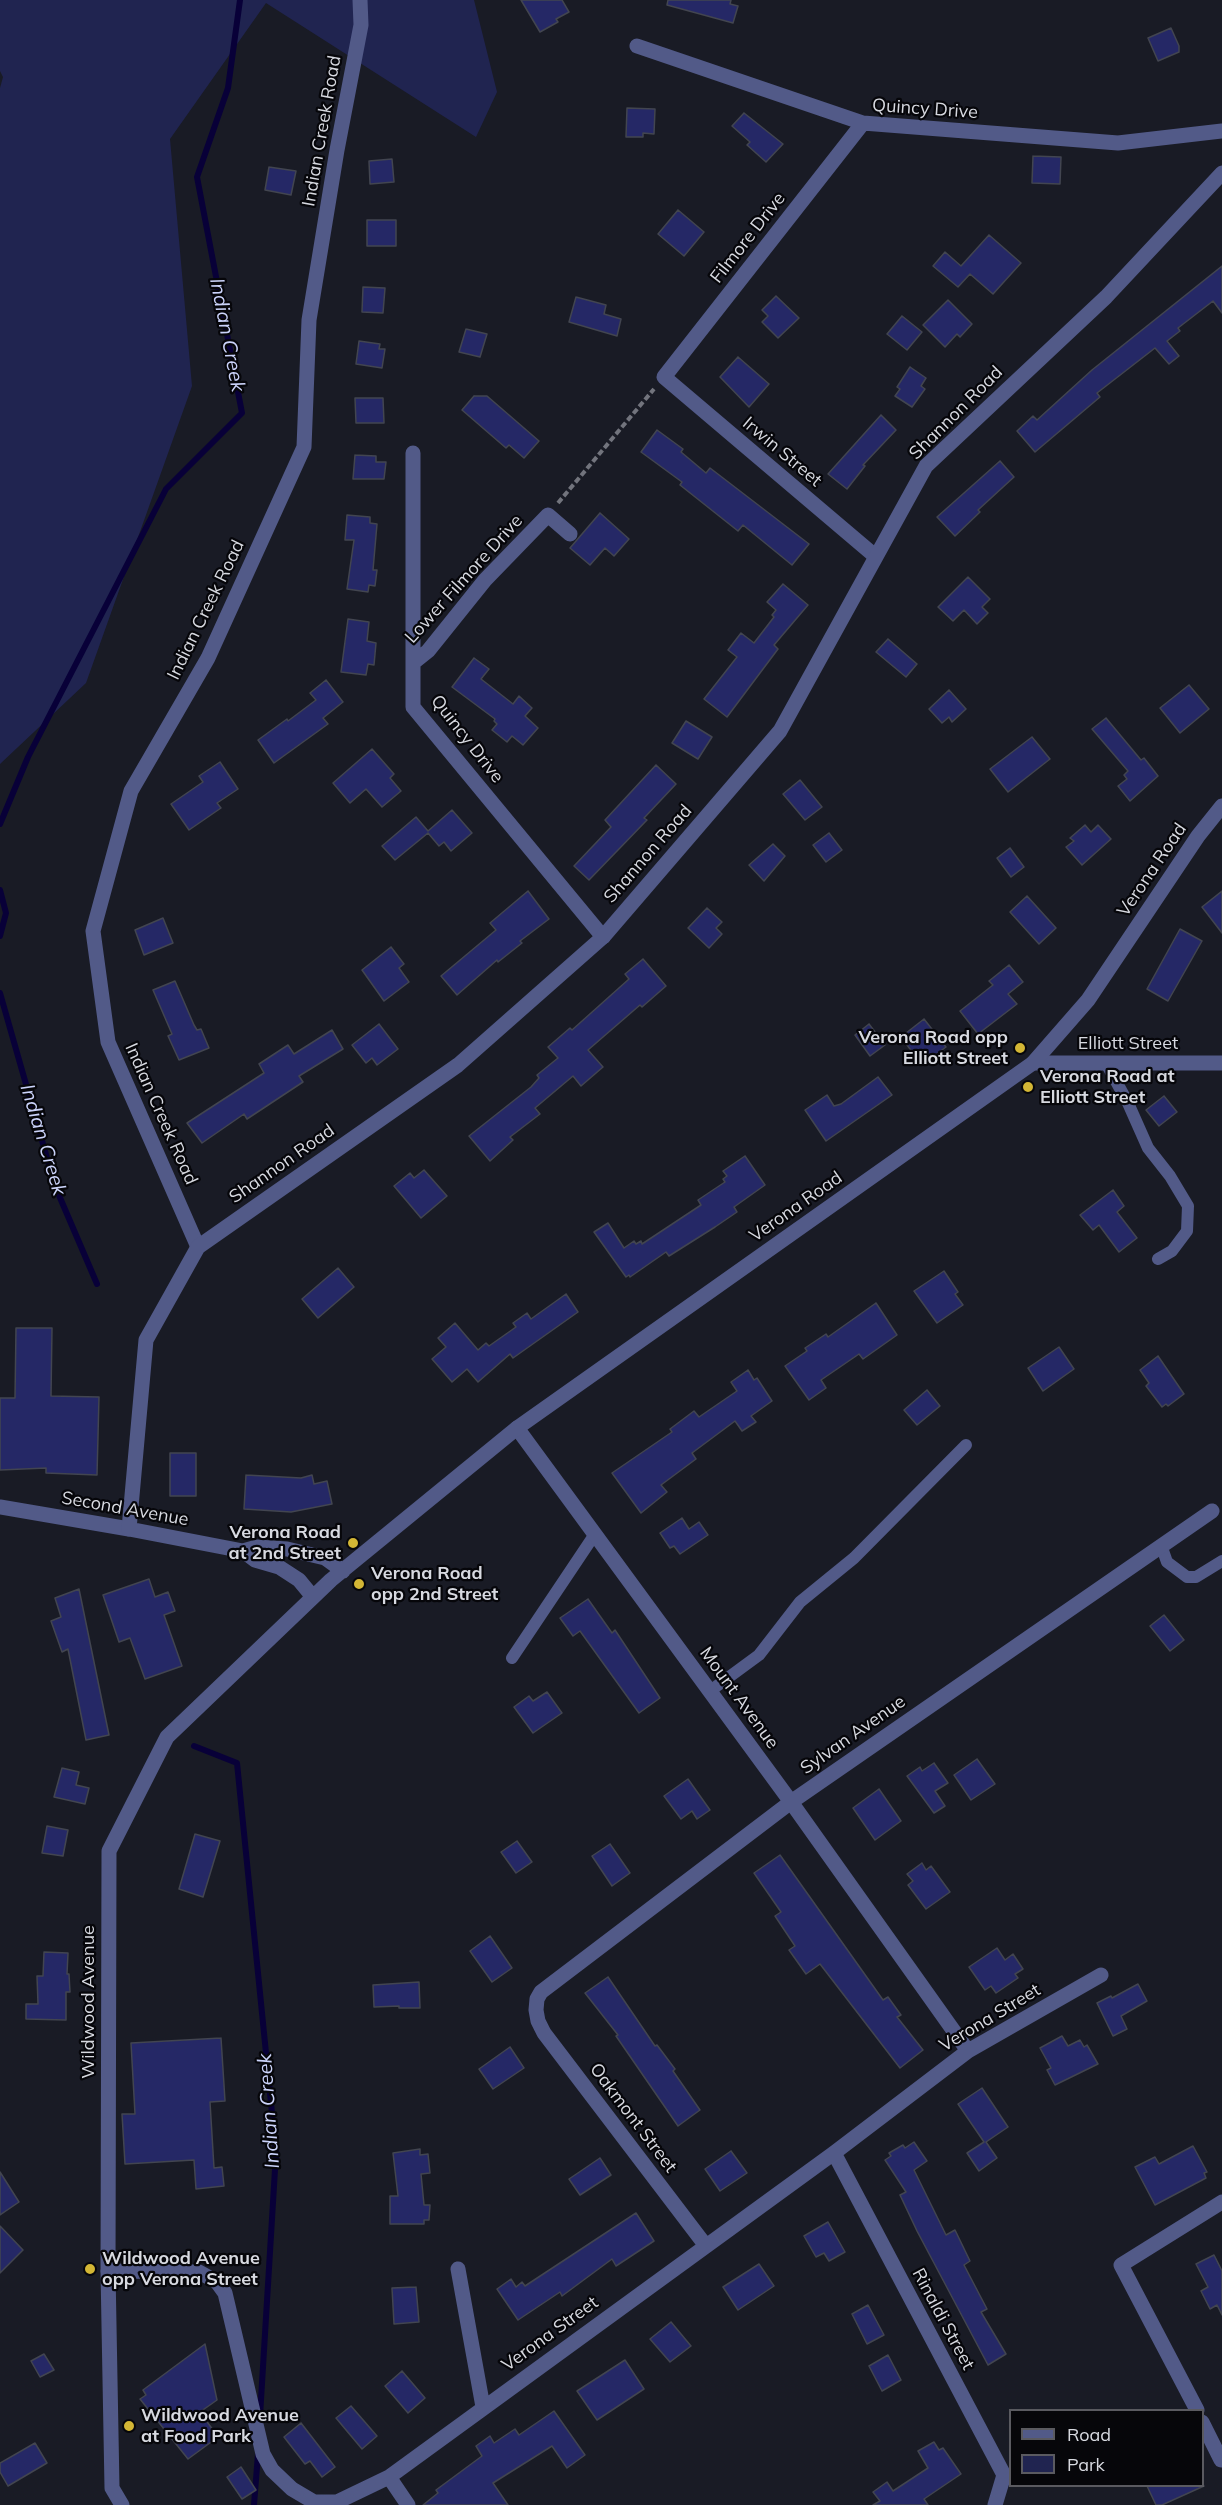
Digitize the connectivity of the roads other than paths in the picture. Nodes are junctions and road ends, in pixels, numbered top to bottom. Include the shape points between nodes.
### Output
1 (360, 0) edge
2 (637, 46) dead end
3 (862, 123) junction
4 (1222, 131) edge
5 (1222, 173) edge
6 (664, 377) joint
7 (413, 453) dead end
8 (570, 534) dead end
9 (875, 556) junction
10 (413, 663) junction
11 (1222, 806) edge
12 (603, 937) junction
13 (1033, 1063) junction
14 (1106, 1063) junction
15 (1222, 1063) edge
16 (198, 1247) junction
17 (1158, 1259) dead end
18 (517, 1428) junction
19 (966, 1445) dead end
20 (0, 1507) edge
21 (1217, 1512) edge
22 (129, 1529) junction
23 (595, 1534) junction
24 (1161, 1545) junction
25 (243, 1551) junction
26 (1222, 1561) edge
27 (337, 1576) junction
28 (313, 1597) junction
29 (512, 1658) dead end
30 (710, 1691) junction
31 (791, 1802) junction
32 (1101, 1975) dead end
33 (536, 2010) joint
34 (968, 2050) junction
35 (834, 2153) junction
36 (1222, 2202) edge
37 (706, 2246) junction
38 (458, 2269) dead end
39 (108, 2271) junction
40 (483, 2407) junction
41 (1196, 2409) edge
42 (1204, 2424) edge
43 (1221, 2460) edge
44 (389, 2477) junction
45 (122, 2505) edge
46 (408, 2505) edge
47 (995, 2505) edge

1 - 16 street, Indian Creek Road via 361,25 309,320 304,447 208,658 131,790 93,932 108,1042
2 - 3 street, Quincy Drive
3 - 4 street, Quincy Drive via 1118,143
3 - 6 street, Filmore Drive
5 - 9 street, Shannon Road via 1106,297 926,466
6 - 9 street, Irwin Street
7 - 10 street, Quincy Drive
8 - 10 street, Lower Filmore Drive via 548,515
9 - 12 street, Shannon Road via 780,731
10 - 12 street, Quincy Drive via 413,707
11 - 13 street, Verona Road via 1088,1000
12 - 16 street, Shannon Road via 458,1065
13 - 14 street, Elliott Street
13 - 18 street, Verona Road
14 - 15 street, Elliott Street
14 - 17 lane via 1148,1148 1188,1206 1187,1231 1172,1251
16 - 22 street, Shannon Road via 147,1340
18 - 23 street, Mount Avenue
18 - 27 street, Verona Road
19 - 30 lane via 854,1557 800,1602 759,1655
20 - 22 street, Second Avenue
21 - 24 street, Sylvan Avenue
22 - 25 street, Second Avenue
23 - 29 lane
23 - 30 street, Mount Avenue
24 - 26 lane via 1167,1562 1187,1576 1196,1577
24 - 31 street, Sylvan Avenue
25 - 27 street, Second Avenue via 256,1547 287,1549 326,1558
25 - 28 street, Second Avenue via 255,1560 279,1567
27 - 28 street, Wildwood Avenue
28 - 39 street, Wildwood Avenue via 167,1737 109,1851
30 - 31 street, Mount Avenue
31 - 33 street, Sylvan Avenue via 541,1992
31 - 34 street, Mount Avenue
32 - 34 street, Verona Street
33 - 37 street, Oakmont Street via 544,2033
34 - 35 street, Verona Street
35 - 37 street, Verona Street
35 - 47 street, Rinaldi Street via 1004,2475
36 - 41 street via 1121,2265
37 - 40 street, Verona Street
38 - 40 street
39 - 44 street, Verona Street via 199,2272 217,2282 225,2292 260,2446 273,2470 292,2489 314,2502 337,2502
39 - 45 street, Wildwood Avenue via 112,2488
40 - 44 street, Verona Street
42 - 43 street
44 - 46 street

